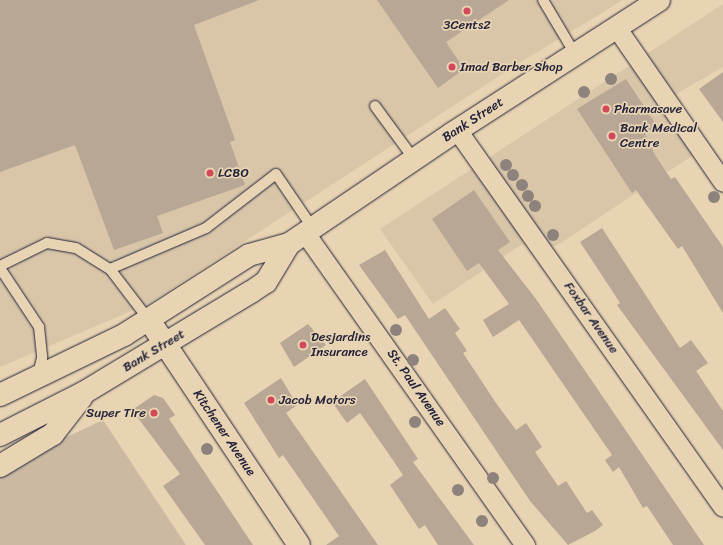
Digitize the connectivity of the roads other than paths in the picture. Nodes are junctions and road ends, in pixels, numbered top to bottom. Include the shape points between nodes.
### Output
1 (543, 0) edge
2 (659, 0) edge
3 (616, 27) junction
4 (575, 54) junction
5 (375, 106) dead end
6 (457, 130) junction
7 (414, 159) junction
8 (723, 182) edge
9 (302, 235) junction
10 (0, 267) edge
11 (110, 269) junction
12 (149, 320) junction
13 (165, 345) junction
14 (38, 374) junction
15 (0, 389) edge
16 (85, 392) junction
17 (0, 395) edge
18 (0, 435) edge
19 (0, 466) edge
20 (723, 507) edge
21 (299, 545) edge
22 (525, 545) edge

1 - 4 lane
2 - 3 main road, Bank Street
3 - 4 main road, Bank Street
3 - 8 street
4 - 6 main road, Bank Street
5 - 7 lane
6 - 7 main road, Bank Street
6 - 20 street, Foxbar Avenue
7 - 9 main road, Bank Street
9 - 11 lane via 276,174 206,228
9 - 12 main road, Bank Street via 249,255
9 - 13 main road, Bank Street via 266,282
9 - 22 street, St. Paul Avenue
10 - 11 lane via 35,247 52,242 76,248
10 - 14 lane via 39,327 42,358
11 - 12 lane
12 - 13 main road, Kitchener Avenue
12 - 14 main road, Bank Street
13 - 16 main road, Bank Street
13 - 21 main road, Kitchener Avenue
14 - 15 main road
14 - 17 main road, Bank Street
16 - 18 main road, Bank Street
16 - 19 main road via 52,434

